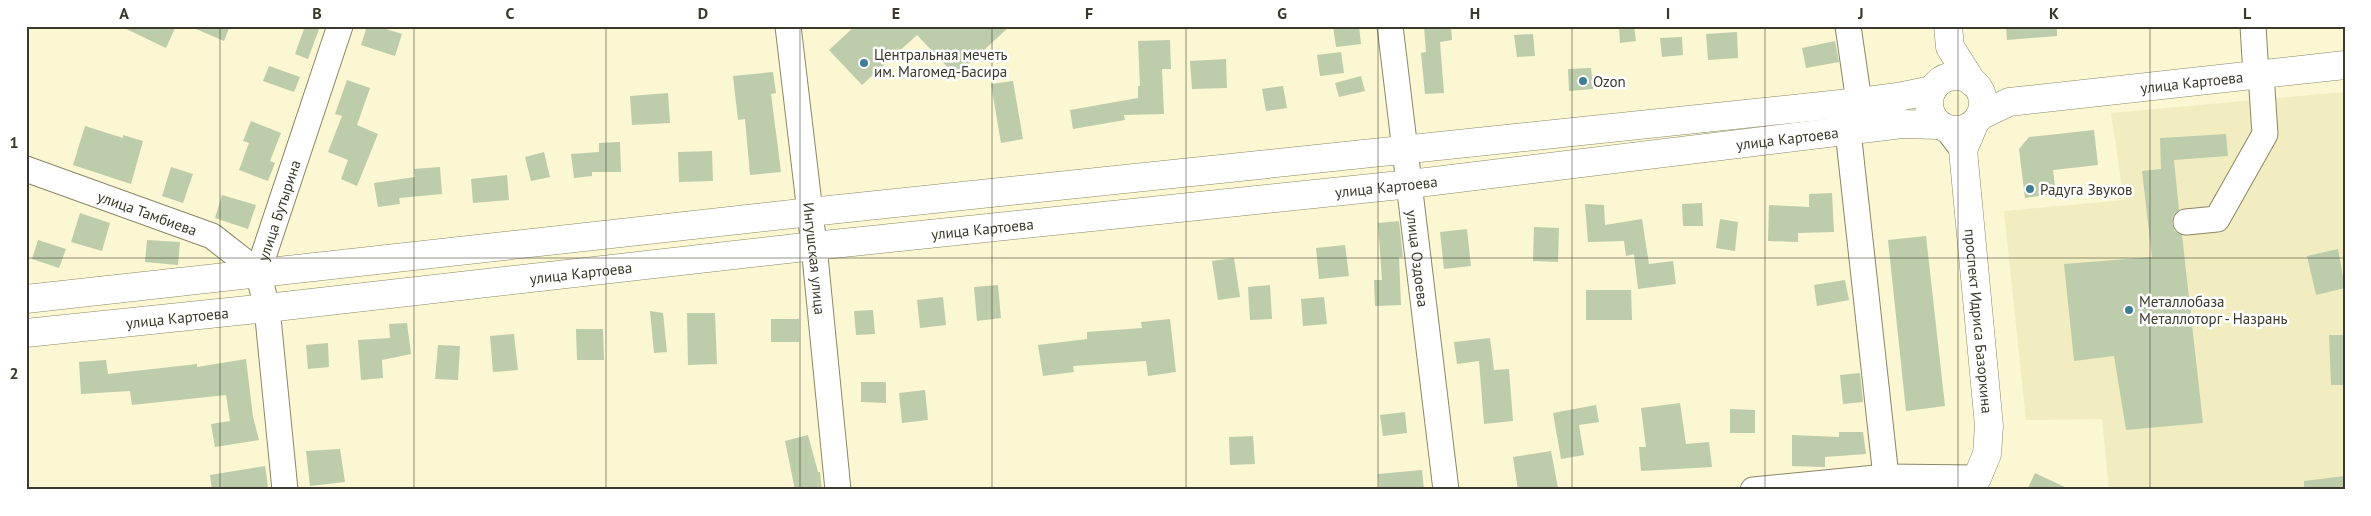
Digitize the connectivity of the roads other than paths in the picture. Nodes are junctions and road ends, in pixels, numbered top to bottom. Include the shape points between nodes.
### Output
1 (340, 26) edge
2 (788, 26) edge
3 (1390, 26) edge
4 (1848, 26) edge
5 (2253, 26) edge
6 (1949, 37) edge
7 (2345, 65) edge
8 (2258, 74) junction
9 (1976, 85) junction
10 (1934, 87) junction
11 (1859, 102) junction
12 (2009, 102) junction
13 (1977, 120) junction
14 (1848, 131) junction
15 (1950, 134) junction
16 (1404, 148) junction
17 (26, 169) edge
18 (1410, 184) junction
19 (810, 212) junction
20 (2186, 222) dead end
21 (814, 246) junction
22 (258, 272) junction
23 (26, 299) edge
24 (267, 308) junction
25 (26, 333) edge
26 (1884, 483) edge
27 (1974, 484) edge
28 (285, 490) edge
29 (838, 490) edge
30 (1446, 490) edge
31 (1753, 490) edge

1 - 22 street, улица Бутырина
2 - 19 street, Ингушская улица
3 - 16 street, улица Оздоева
4 - 11 street
5 - 8 street
6 - 9 main road
6 - 10 main road
7 - 8 main road, улица Картоева
8 - 12 main road, улица Картоева
8 - 20 street via 2265,134 2217,219
9 - 10 main road via 1964,77 1955,76
9 - 12 main road, улица Картоева
9 - 13 main road via 1983,107
10 - 11 main road, улица Картоева via 1898,98
10 - 15 main road via 1929,109
11 - 16 main road, улица Картоева
12 - 13 main road, улица Картоева
13 - 15 main road
14 - 15 main road, улица Картоева via 1902,124
14 - 18 main road, улица Картоева
14 - 26 street
15 - 27 main road, проспект Идриса Базоркина via 1989,426 1986,454
16 - 18 street, улица Оздоева
16 - 19 main road, улица Картоева
17 - 22 street, улица Тамбиева via 212,236
18 - 21 main road, улица Картоева
18 - 30 street, улица Оздоева
19 - 21 street, Ингушская улица
19 - 22 main road, улица Картоева
21 - 24 main road, улица Картоева
21 - 29 street, Ингушская улица
22 - 23 main road, улица Картоева
22 - 24 street, улица Бутырина
24 - 25 main road, улица Картоева
24 - 28 street, улица Бутырина
26 - 27 street
26 - 31 street

